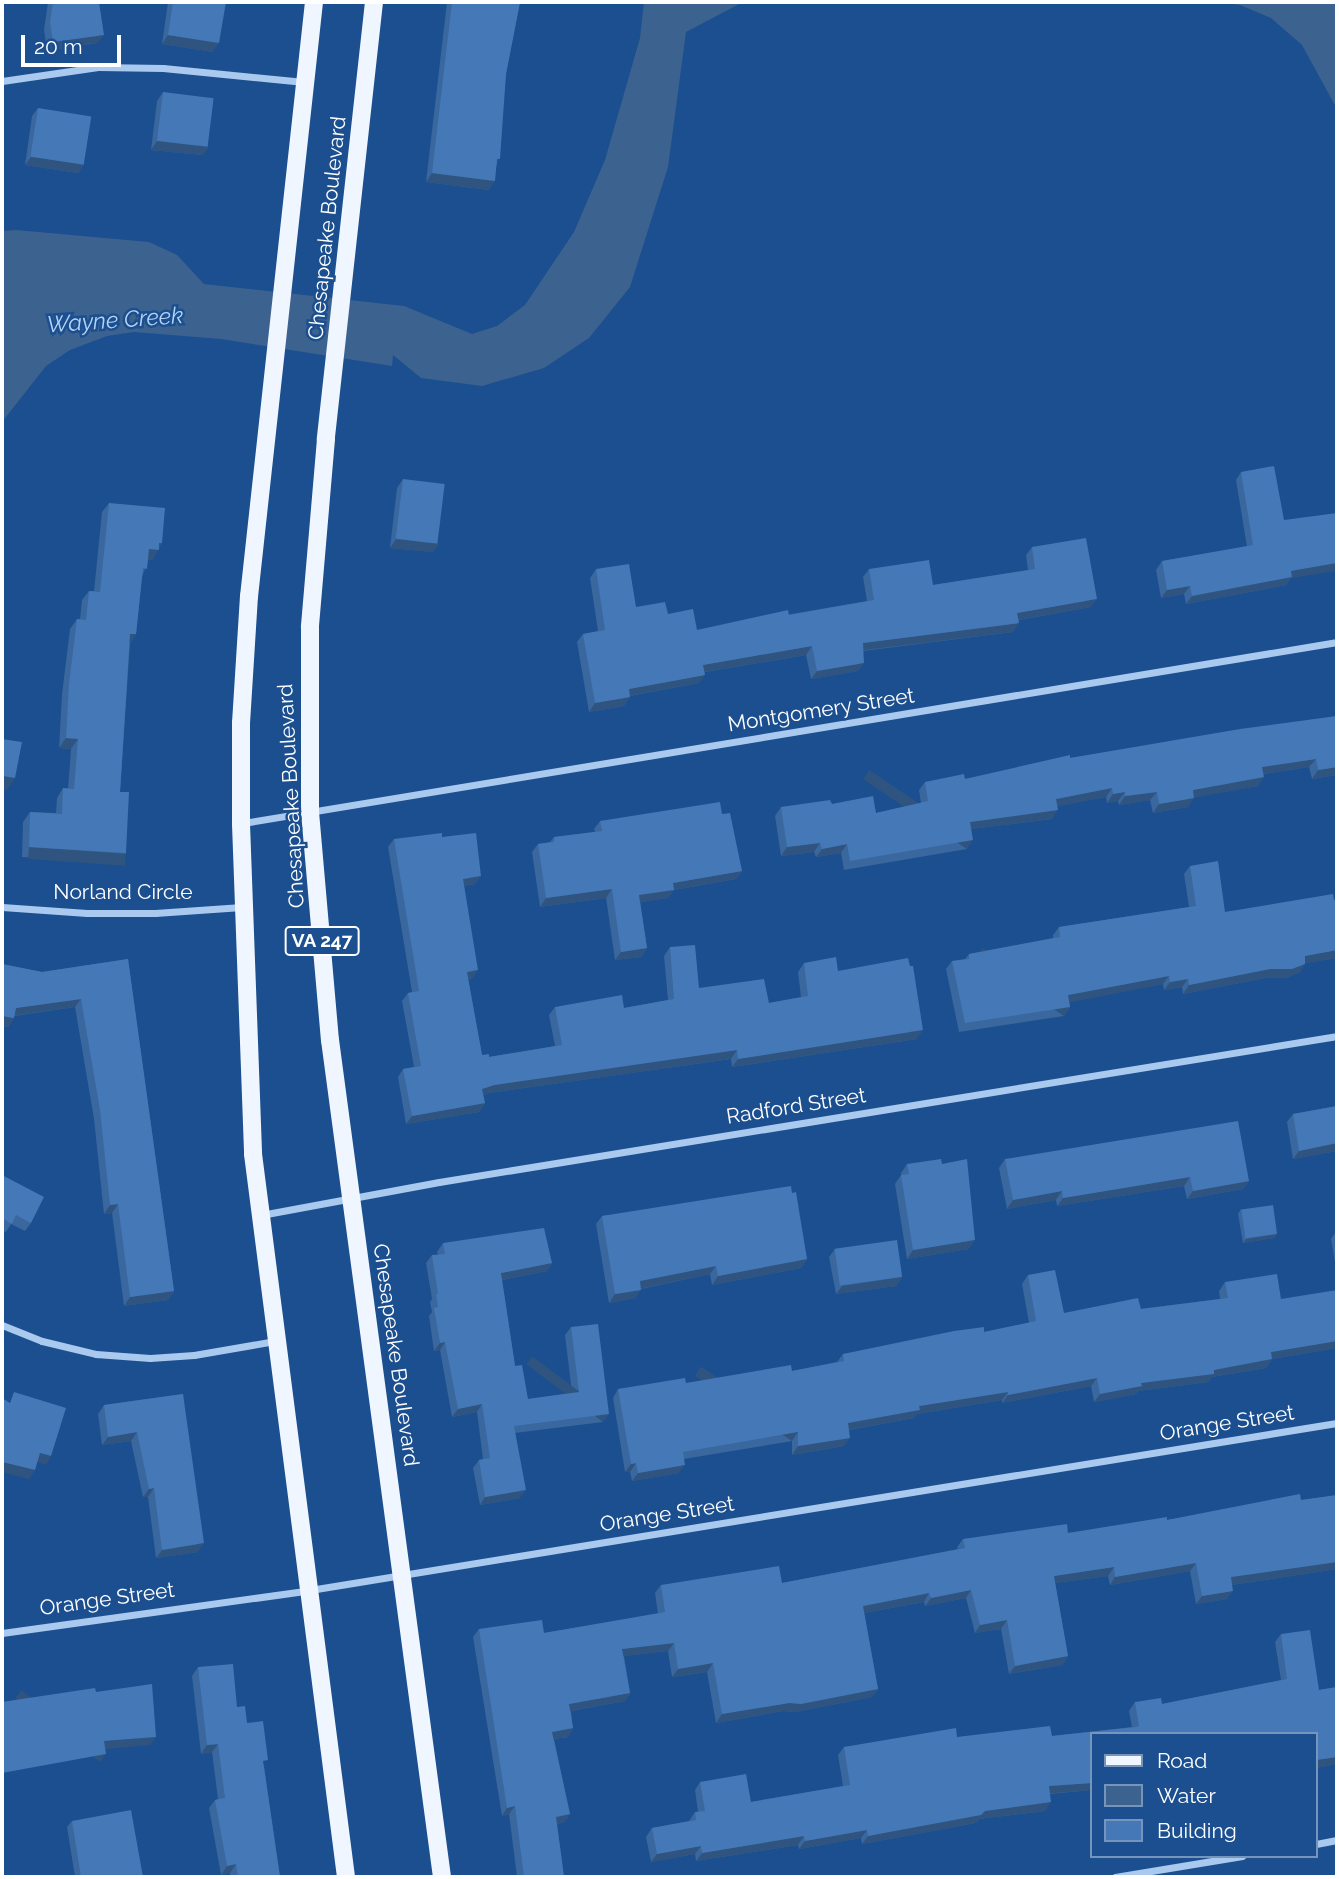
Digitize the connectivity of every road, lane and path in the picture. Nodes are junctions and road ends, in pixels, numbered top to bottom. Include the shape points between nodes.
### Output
1 (314, 2) edge
2 (374, 2) edge
3 (2, 81) edge
4 (304, 82) junction
5 (1337, 642) edge
6 (310, 812) junction
7 (241, 824) junction
8 (2, 907) edge
9 (244, 907) junction
10 (1337, 1036) edge
11 (351, 1199) junction
12 (260, 1215) junction
13 (2, 1325) edge
14 (275, 1341) junction
15 (1337, 1423) edge
16 (403, 1575) junction
17 (310, 1590) junction
18 (2, 1633) edge
19 (1337, 1840) edge
20 (1318, 1844) edge
21 (1230, 1858) edge
22 (346, 1877) edge
23 (442, 1877) edge
24 (1115, 1877) edge

1 - 4 main road, Chesapeake Boulevard
2 - 6 main road, Chesapeake Boulevard / VA 247 via 310,627
3 - 4 street via 98,67 163,68
4 - 7 main road, Chesapeake Boulevard via 249,596
5 - 6 street, Montgomery Street
6 - 7 street
6 - 11 main road, Chesapeake Boulevard / VA 247 via 330,1040
7 - 9 main road, Chesapeake Boulevard
8 - 9 street, Norland Circle via 87,913
9 - 12 main road, Chesapeake Boulevard via 253,1154
10 - 11 street, Radford Street
11 - 12 street, Radford Street
11 - 16 main road, Chesapeake Boulevard / VA 247
12 - 14 main road, Chesapeake Boulevard
13 - 14 street via 82,1350 150,1358
14 - 17 main road, Chesapeake Boulevard
15 - 16 street, Orange Street
16 - 17 street, Orange Street
16 - 23 main road, Chesapeake Boulevard / VA 247
17 - 18 street, Orange Street
17 - 22 main road, Chesapeake Boulevard
19 - 20 street
21 - 24 street

